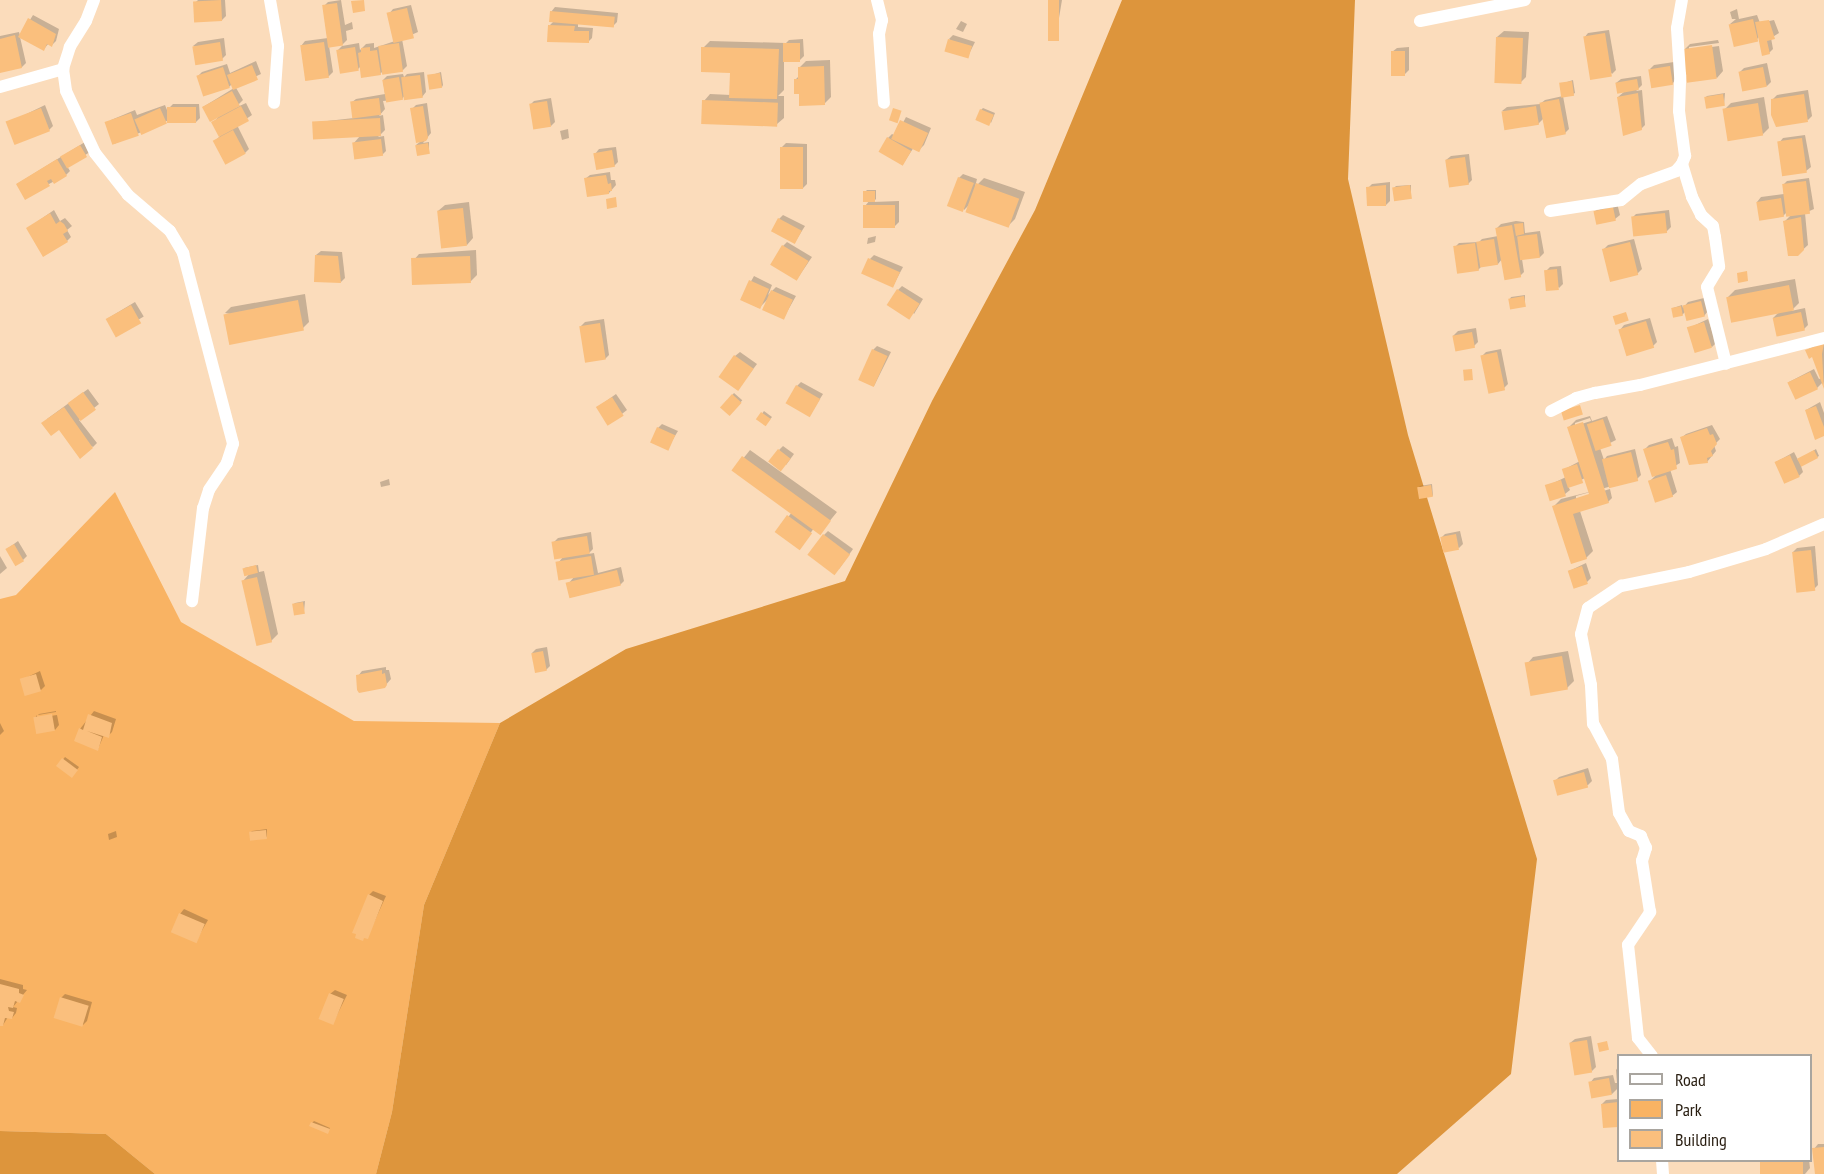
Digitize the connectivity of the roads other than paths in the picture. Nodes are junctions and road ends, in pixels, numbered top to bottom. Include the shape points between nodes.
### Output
1 (94, 0) edge
2 (270, 0) edge
3 (877, 0) edge
4 (1525, 0) edge
5 (1682, 0) edge
6 (1420, 21) dead end
7 (63, 69) junction
8 (0, 87) edge
9 (274, 103) dead end
10 (884, 103) dead end
11 (1682, 164) junction
12 (1550, 211) dead end
13 (1824, 338) edge
14 (1726, 364) junction
15 (1551, 411) dead end
16 (1824, 524) edge
17 (192, 601) dead end
18 (1650, 1054) edge

1 - 7 street
2 - 9 street via 278,46
3 - 10 street via 882,20 879,34
4 - 6 street
5 - 11 street via 1677,28 1679,111 1685,156
7 - 8 street
7 - 17 street via 66,91 95,153 128,195 170,231 183,253 228,418 233,444 203,508
11 - 12 street via 1676,171 1641,184 1621,200
11 - 14 street via 1692,197 1701,215 1713,226 1719,267 1707,287
13 - 14 street
14 - 15 street via 1594,393
16 - 18 street via 1766,549 1700,569 1621,586 1588,609 1581,634 1591,685 1593,724 1612,759 1619,813 1629,831 1641,836 1646,848 1642,861 1650,912 1628,945 1638,1038

